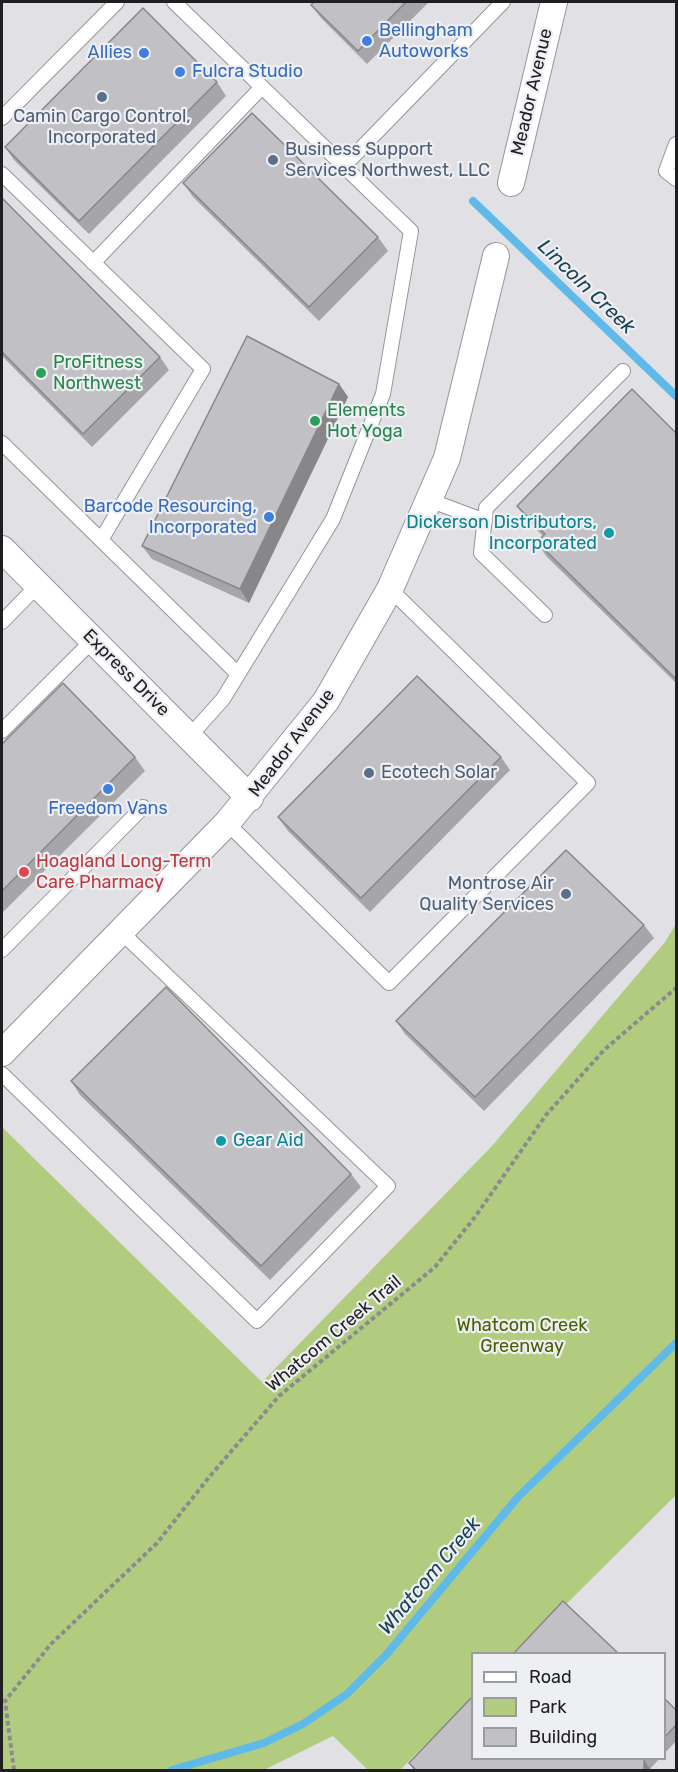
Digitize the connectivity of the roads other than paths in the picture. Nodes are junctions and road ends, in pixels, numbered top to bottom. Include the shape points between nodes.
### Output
1 (117, 2) edge
2 (174, 2) edge
3 (503, 2) edge
4 (554, 2) edge
5 (262, 87) junction
6 (2, 118) edge
7 (676, 144) edge
8 (344, 166) junction
9 (2, 174) edge
10 (676, 180) edge
11 (511, 183) dead end
12 (496, 256) dead end
13 (93, 263) junction
14 (623, 371) dead end
15 (2, 443) edge
16 (429, 500) junction
17 (485, 521) junction
18 (101, 540) junction
19 (2, 549) edge
20 (38, 585) junction
21 (390, 589) junction
22 (545, 615) dead end
23 (2, 622) edge
24 (93, 640) junction
25 (238, 674) junction
26 (2, 731) edge
27 (189, 737) junction
28 (250, 798) junction
29 (143, 807) dead end
30 (227, 823) junction
31 (120, 932) junction
32 (2, 950) edge
33 (2, 1056) edge

1 - 6 lane
2 - 5 lane
3 - 8 lane
4 - 11 street, Meador Avenue
5 - 8 lane
5 - 13 lane
7 - 10 lane via 666,171
8 - 25 lane via 411,231 383,394 333,519
9 - 13 lane
12 - 16 street, Meador Avenue via 447,458
13 - 18 lane via 203,369
14 - 17 lane via 486,508
15 - 18 lane
16 - 17 lane
16 - 21 street, Meador Avenue
17 - 22 lane via 481,553
18 - 25 lane
19 - 20 street, Express Drive
20 - 23 lane
20 - 24 street, Express Drive
21 - 28 street, Meador Avenue via 326,701
21 - 30 lane via 588,783 389,983
24 - 26 lane
24 - 27 street, Express Drive
25 - 27 lane via 223,699
27 - 28 street, Express Drive
28 - 30 street, Meador Avenue
29 - 32 lane
30 - 31 street, Meador Avenue
31 - 33 street, Meador Avenue
31 - 33 lane via 388,1186 257,1321

